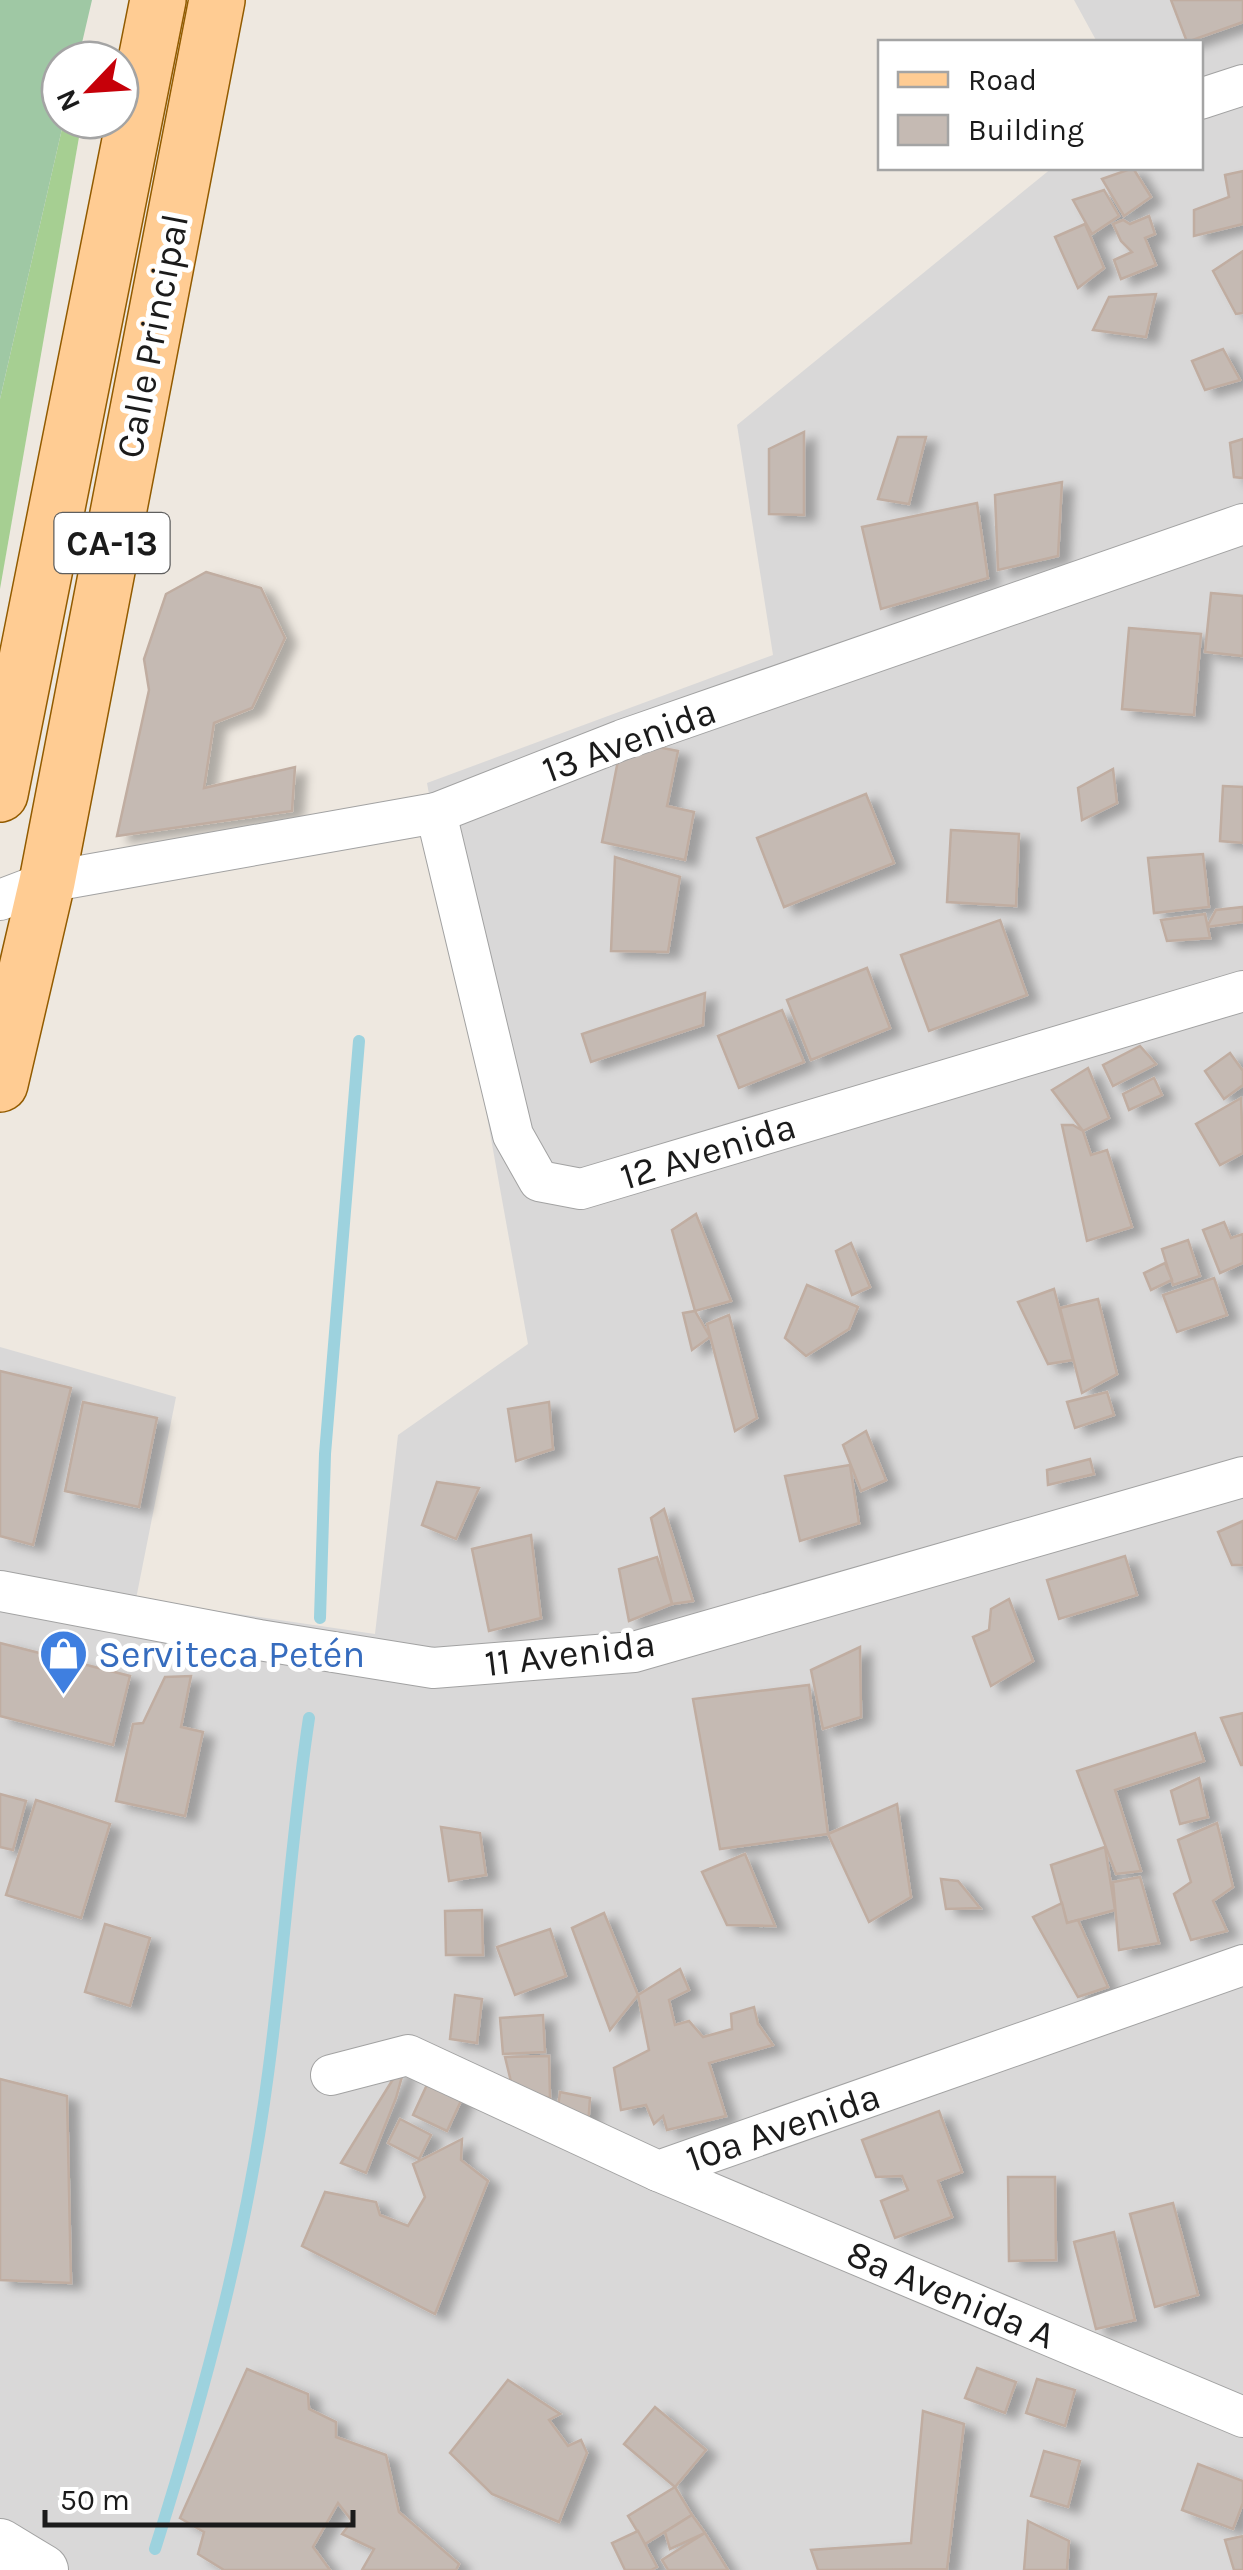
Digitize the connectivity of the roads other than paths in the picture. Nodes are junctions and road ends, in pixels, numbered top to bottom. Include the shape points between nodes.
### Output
1 (158, 0) edge
2 (217, 0) edge
3 (1243, 86) edge
4 (1203, 99) edge
5 (1243, 524) edge
6 (0, 794) edge
7 (436, 813) junction
8 (24, 891) edge
9 (1243, 992) edge
10 (0, 1084) edge
11 (1243, 1477) edge
12 (0, 1591) edge
13 (1243, 1965) edge
14 (331, 2076) dead end
15 (658, 2171) junction
16 (1243, 2417) edge
17 (0, 2544) edge
18 (42, 2570) edge

1 - 6 main road, Calle Principal / CA-13
2 - 8 main road, Calle Principal / CA-13
3 - 4 street
5 - 7 street, 13 Avenida via 622,740
7 - 8 street, 13 Avenida
7 - 9 street, 12 Avenida via 512,1135 539,1181 581,1189
8 - 10 main road, Calle Principal / CA-13
11 - 12 street, 11 Avenida via 634,1652 433,1668
13 - 15 street, 10a Avenida
14 - 15 street, 10a Avenida via 408,2055
15 - 16 street, 8a Avenida A
17 - 18 street

